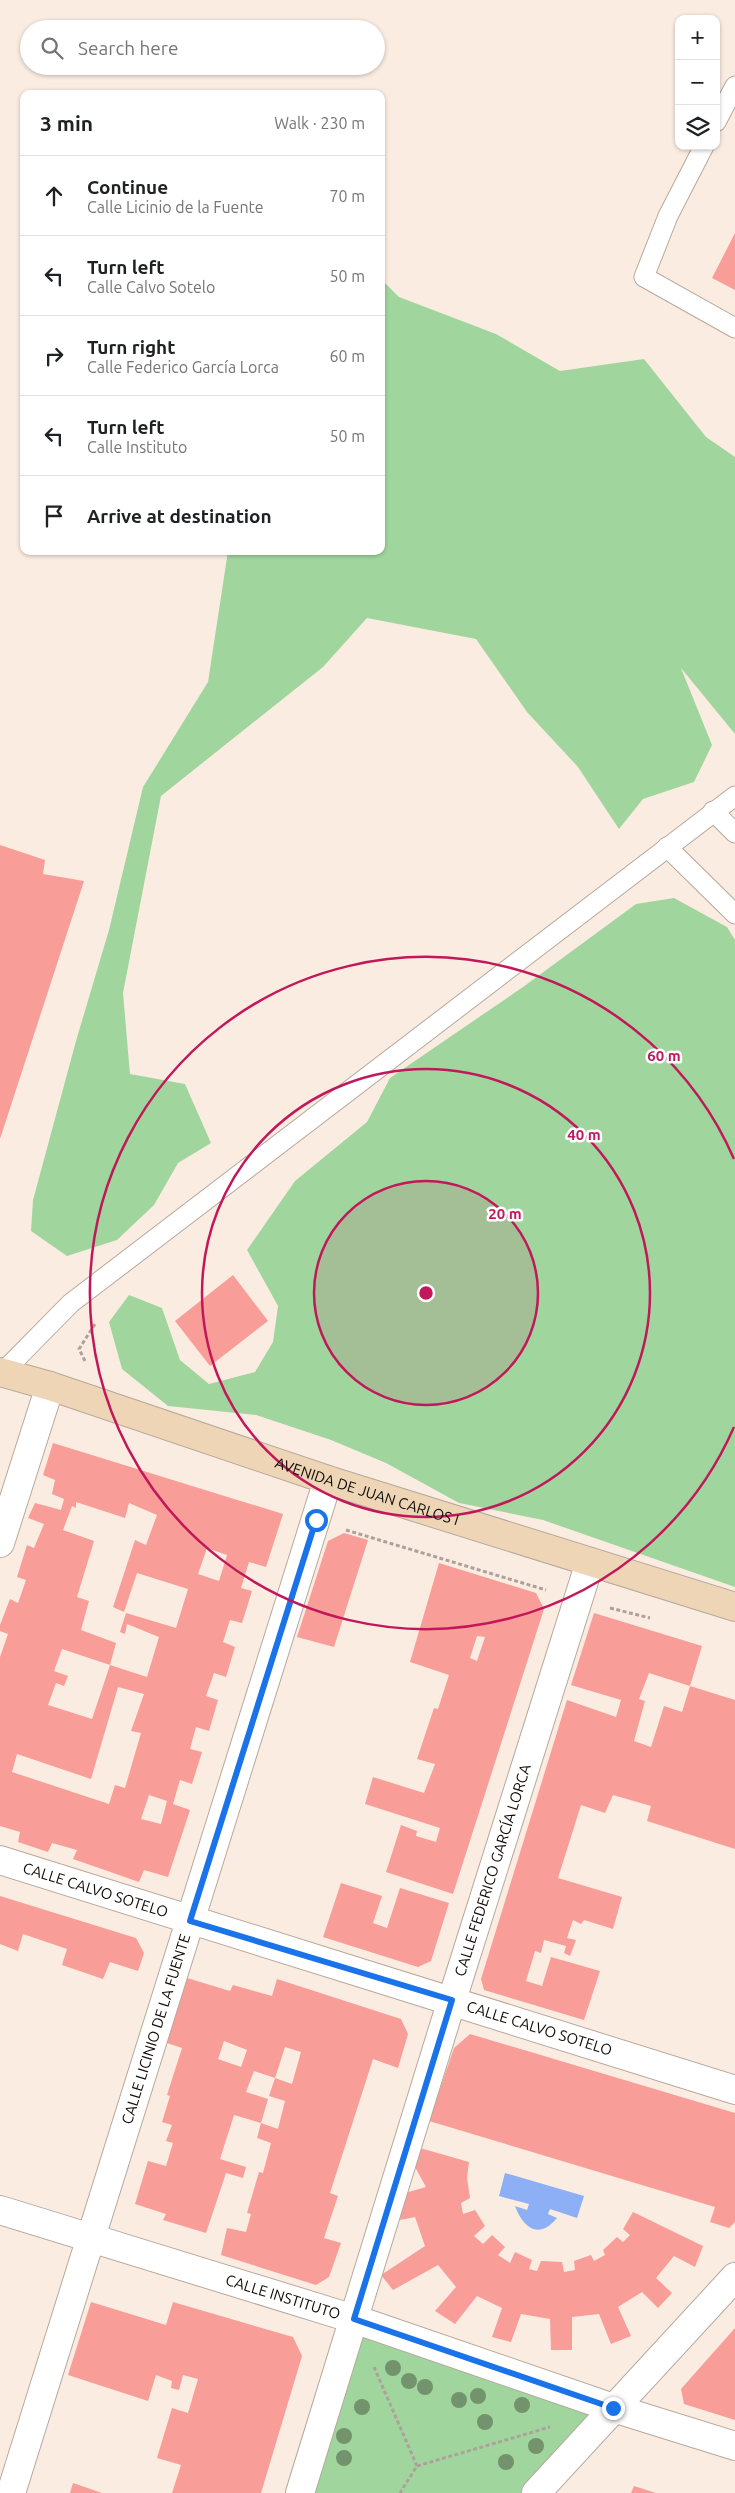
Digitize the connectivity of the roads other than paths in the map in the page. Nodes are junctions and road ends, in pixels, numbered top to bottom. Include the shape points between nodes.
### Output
1 (735, 86) edge
2 (720, 114) edge
3 (702, 150) edge
4 (735, 328) edge
5 (735, 796) edge
6 (713, 811) junction
7 (735, 833) edge
8 (667, 847) junction
9 (735, 914) edge
10 (1, 1372) edge
11 (50, 1386) junction
12 (328, 1480) junction
13 (0, 1543) edge
14 (590, 1562) junction
15 (735, 1607) edge
16 (0, 1860) edge
17 (190, 1921) junction
18 (452, 2000) junction
19 (735, 2090) edge
20 (0, 2210) edge
21 (90, 2239) junction
22 (735, 2277) edge
23 (354, 2319) junction
24 (613, 2408) junction
25 (735, 2446) edge
26 (11, 2493) edge
27 (300, 2493) edge
28 (536, 2493) edge

1 - 2 lane
3 - 4 lane via 668,216 644,276
5 - 6 lane
6 - 7 lane
6 - 8 lane
8 - 9 lane
8 - 10 lane via 71,1303
10 - 11 street, AVENIDA DE JUAN CARLOS I
11 - 12 street, AVENIDA DE JUAN CARLOS I
11 - 13 street
12 - 14 street, AVENIDA DE JUAN CARLOS I
12 - 17 street, CALLE LICINIO DE LA FUENTE
14 - 15 street, AVENIDA DE JUAN CARLOS I
14 - 18 street, CALLE FEDERICO GARCÍA LORCA
16 - 17 street, CALLE CALVO SOTELO
17 - 18 street, CALLE CALVO SOTELO
17 - 21 street, CALLE LICINIO DE LA FUENTE
18 - 19 street, CALLE CALVO SOTELO
18 - 23 street, CALLE FEDERICO GARCÍA LORCA
20 - 21 street, CALLE INSTITUTO
21 - 23 street, CALLE INSTITUTO
21 - 26 street, CALLE LICINIO DE LA FUENTE
22 - 24 street
23 - 24 street, CALLE INSTITUTO
23 - 27 street, CALLE FEDERICO GARCÍA LORCA
24 - 25 street, CALLE INSTITUTO
24 - 28 street

